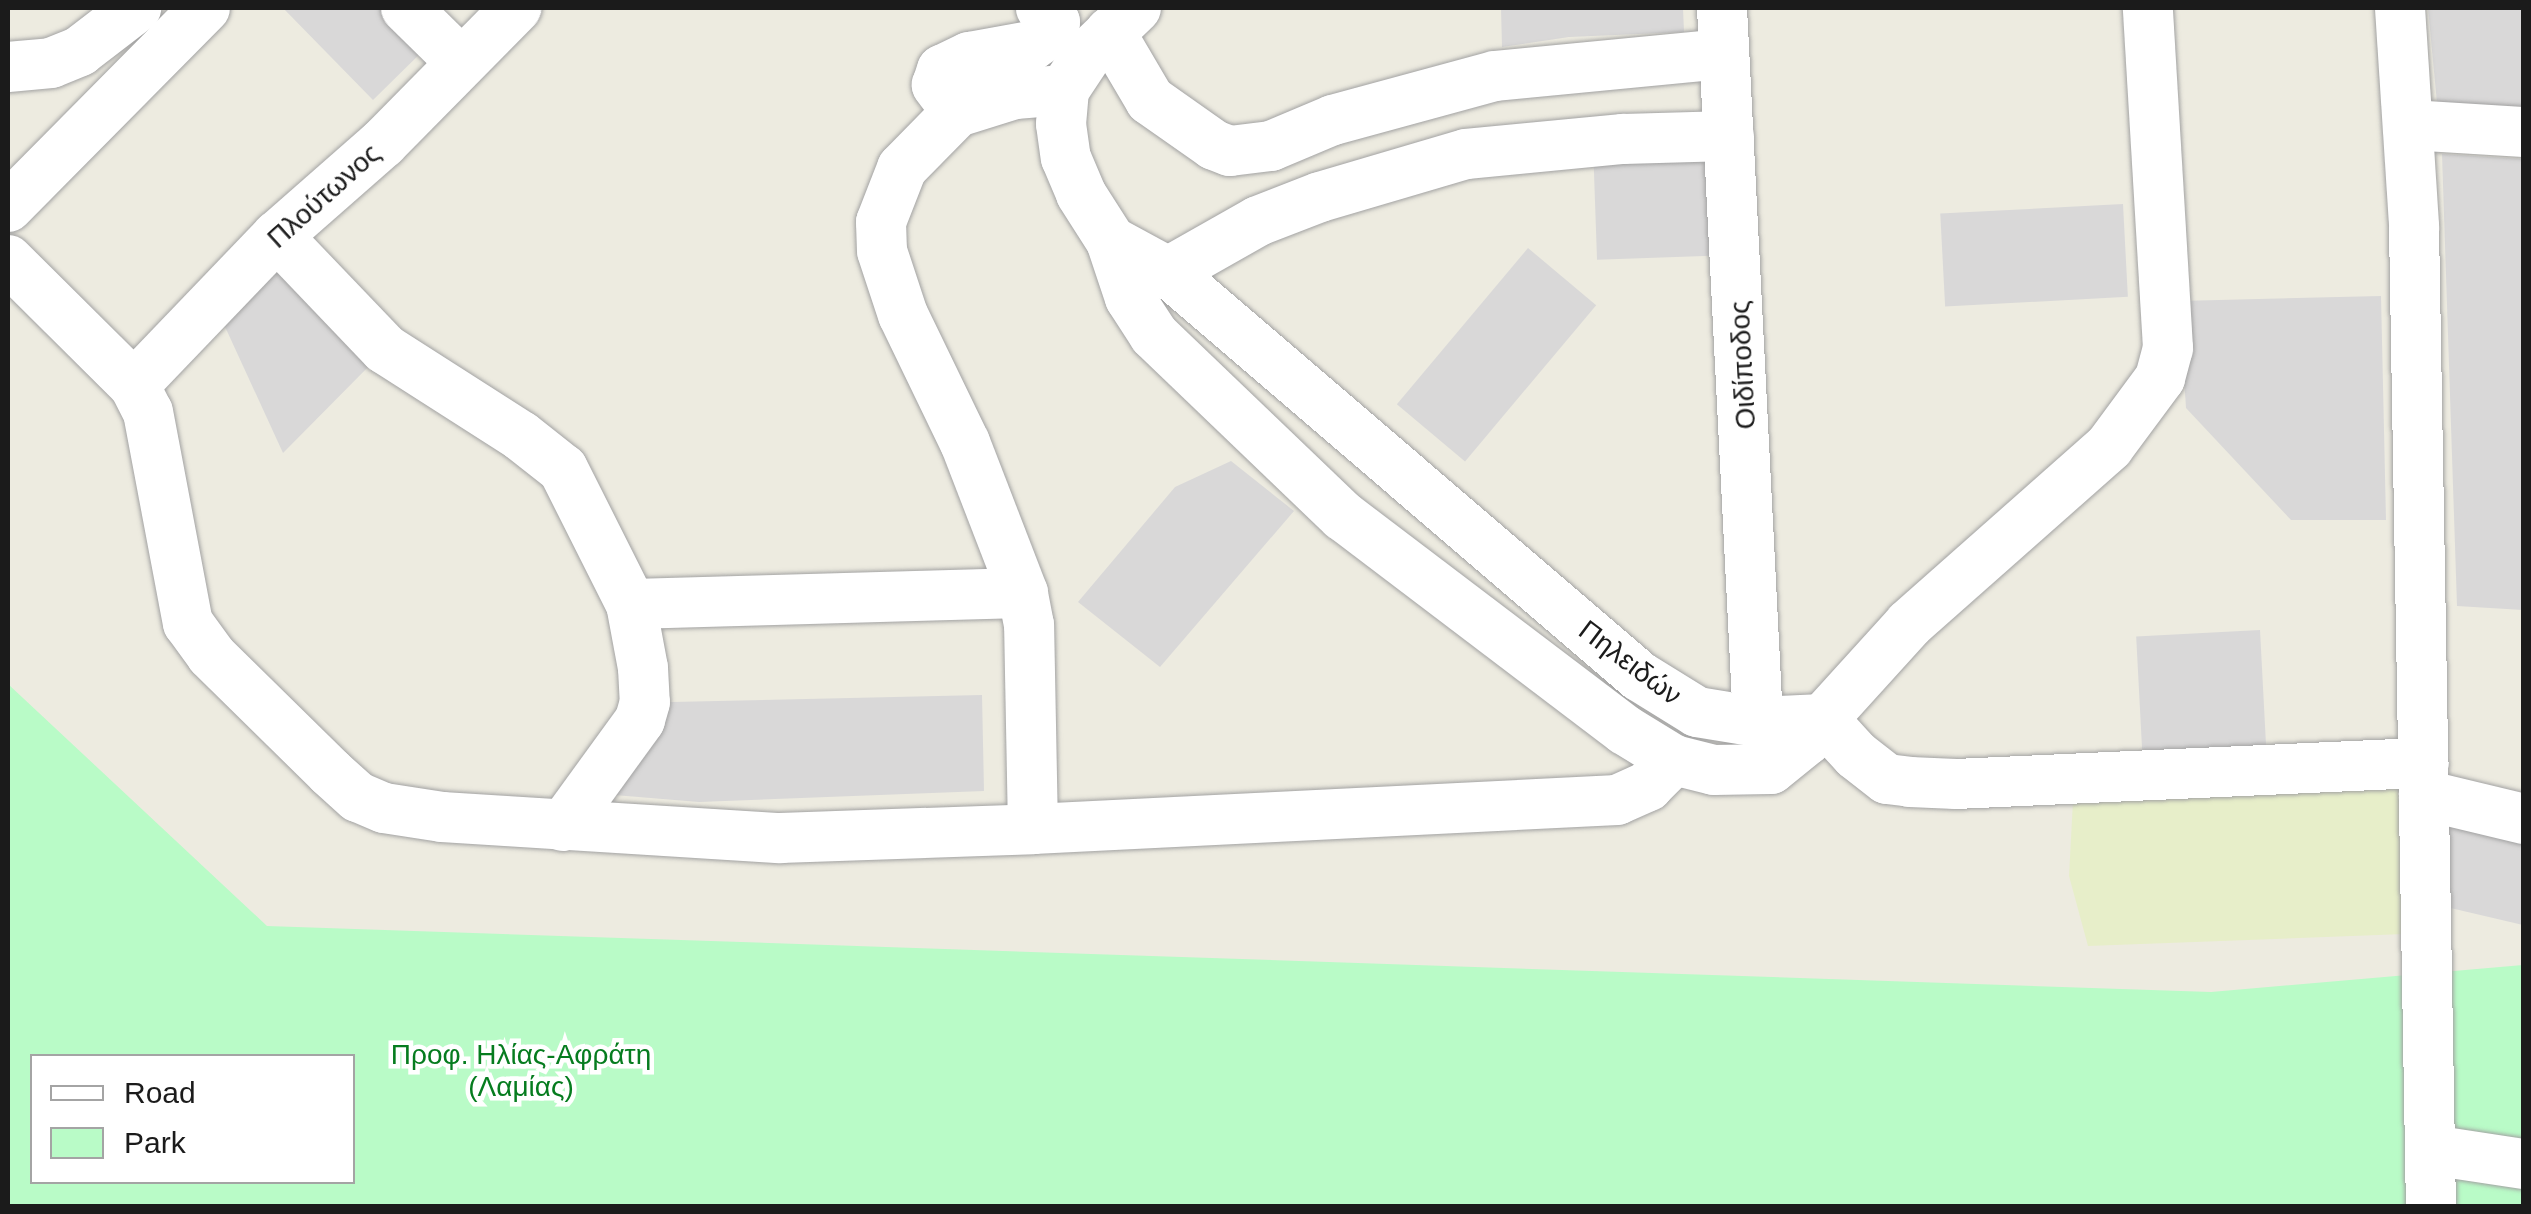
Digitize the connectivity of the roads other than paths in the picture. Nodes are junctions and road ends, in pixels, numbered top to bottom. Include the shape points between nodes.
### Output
1 (136, 8) edge
2 (205, 8) edge
3 (406, 8) edge
4 (516, 8) edge
5 (1042, 8) edge
6 (2148, 8) edge
7 (2400, 8) edge
8 (1123, 20) edge
9 (79, 30) edge
10 (1723, 31) edge
11 (460, 62) junction
12 (8, 66) edge
13 (1064, 90) junction
14 (957, 112) junction
15 (2410, 125) junction
16 (2524, 132) edge
17 (1729, 136) junction
18 (8, 206) edge
19 (277, 236) junction
20 (1112, 242) junction
21 (8, 260) edge
22 (1168, 272) junction
23 (134, 385) junction
24 (1023, 593) junction
25 (631, 604) junction
26 (1823, 720) junction
27 (1758, 722) junction
28 (1674, 760) junction
29 (2424, 779) junction
30 (2524, 818) edge
31 (563, 826) junction
32 (1034, 829) junction
33 (2431, 1150) junction
34 (2524, 1164) edge
35 (2431, 1206) edge

1 - 9 street
2 - 18 street
3 - 11 street
4 - 11 street, Πλούτωνος
5 - 14 street via 1055,22 1031,46 969,57 942,70 937,86
6 - 26 street via 2168,348 2160,378 2109,447 1908,624
7 - 15 street
8 - 10 street via 1150,100 1230,150 1272,146 1333,120 1495,76
8 - 13 street
9 - 12 street via 52,63
10 - 17 street, Οιδίποδος
11 - 19 street, Πλούτωνος via 383,143
13 - 14 street via 1015,94
13 - 20 street, Πηλειδών via 1066,158
14 - 24 street via 902,168 881,222 882,251
15 - 16 street
15 - 29 street
17 - 22 street via 1466,154 1258,221
17 - 27 street, Οιδίποδος
19 - 23 street, Πλούτωνος
19 - 25 street via 385,348 563,470
20 - 22 street, Πηλειδών
20 - 28 street via 1130,298 1154,335 1343,516
21 - 23 street
22 - 27 street, Πηλειδών via 1639,676 1697,712
23 - 31 street via 148,412 188,623 211,655 358,797 442,817
24 - 25 street
24 - 32 street
25 - 31 street via 645,702 640,720
26 - 27 street, Πηλειδών
26 - 28 street via 1771,768 1729,771
26 - 29 street via 1887,779 1910,782
28 - 32 street via 1648,786 1616,800
29 - 30 street
29 - 33 street
31 - 32 street via 780,838
33 - 34 street
33 - 35 street

